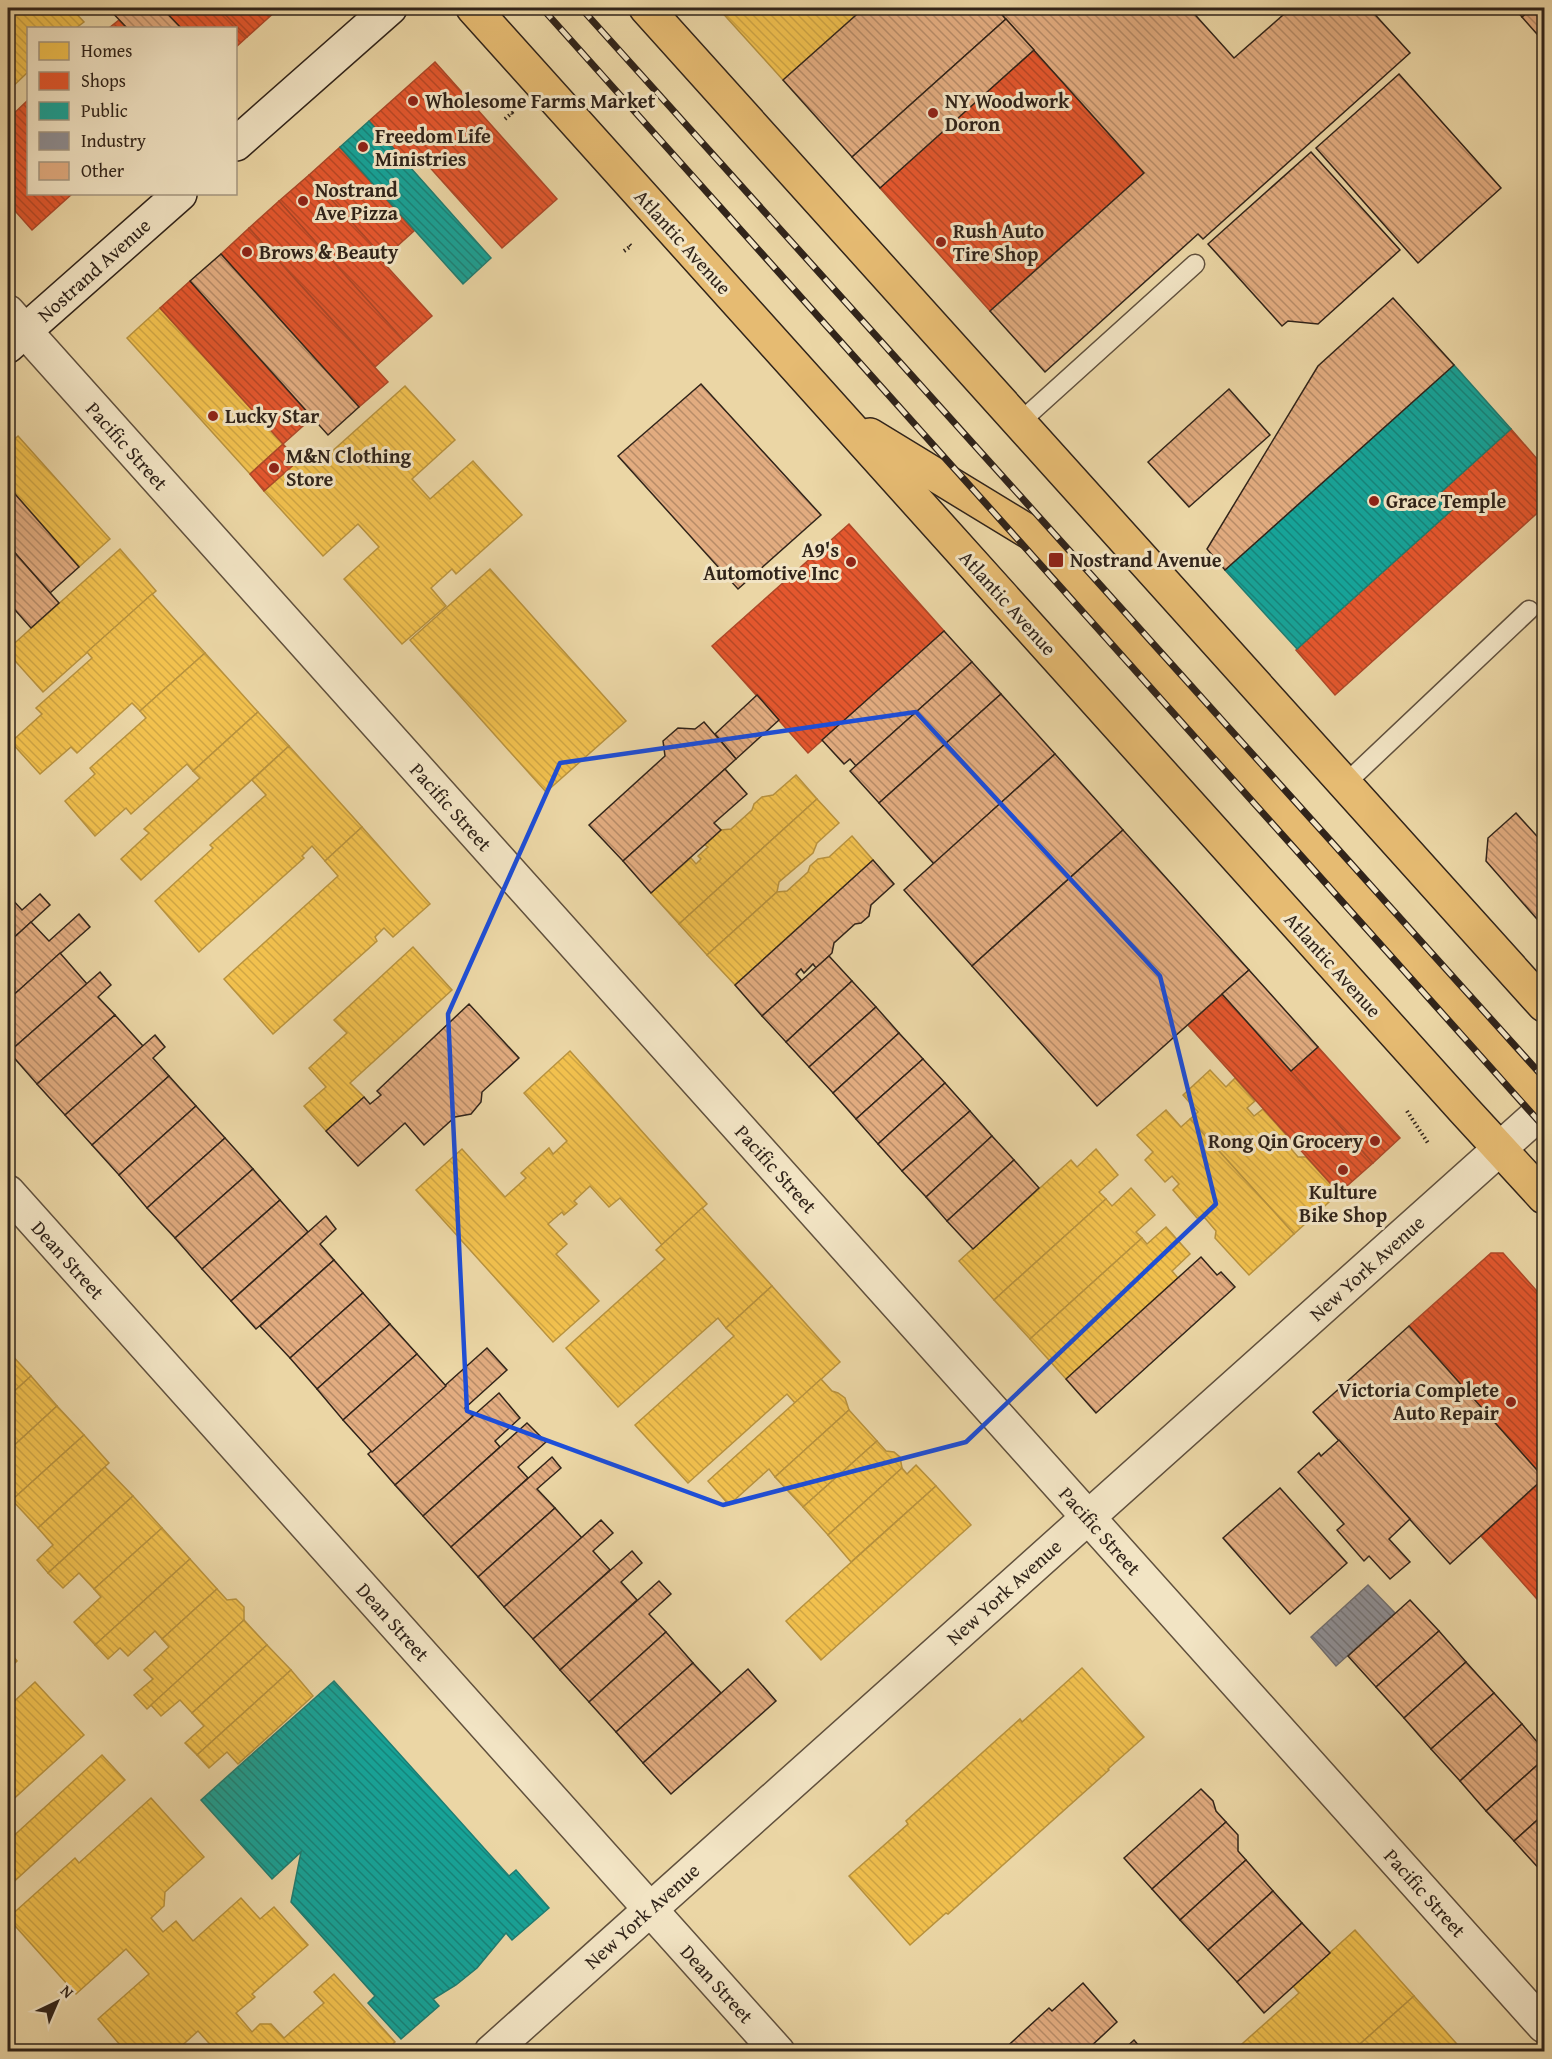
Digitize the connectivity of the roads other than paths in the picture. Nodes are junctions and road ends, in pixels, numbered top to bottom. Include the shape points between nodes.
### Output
1 (390, 8) edge
2 (473, 8) edge
3 (646, 8) edge
4 (237, 143) edge
5 (179, 195) edge
6 (1195, 264) dead end
7 (13, 330) edge
8 (840, 417) junction
9 (1020, 422) junction
10 (1530, 610) dead end
11 (1346, 783) junction
12 (1545, 1005) edge
13 (1545, 1103) edge
14 (1545, 1109) edge
15 (1500, 1148) junction
16 (8, 1192) edge
17 (1545, 1197) edge
18 (1088, 1517) junction
19 (650, 1909) junction
20 (1545, 2026) edge
21 (491, 2052) edge
22 (778, 2052) edge

1 - 4 street
2 - 8 main road, Atlantic Avenue
3 - 9 main road
5 - 7 street, Nostrand Avenue
6 - 9 lane
7 - 18 street, Pacific Street
8 - 13 main road via 1034,535
8 - 15 main road, Atlantic Avenue
9 - 11 main road
10 - 11 lane
11 - 12 main road
14 - 15 street, New York Avenue
15 - 17 main road, Atlantic Avenue
15 - 18 street, New York Avenue
16 - 19 street, Dean Street
18 - 19 street, New York Avenue
18 - 20 street, Pacific Street
19 - 21 street, New York Avenue
19 - 22 street, Dean Street

